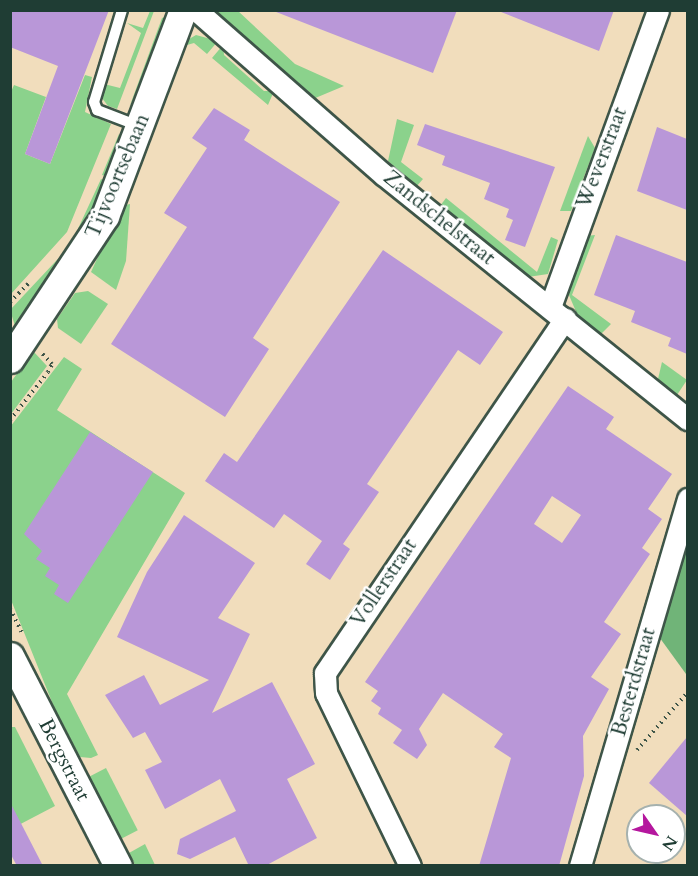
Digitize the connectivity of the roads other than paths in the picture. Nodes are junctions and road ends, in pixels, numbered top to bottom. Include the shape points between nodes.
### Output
1 (122, 10) edge
2 (183, 10) edge
3 (196, 10) edge
4 (658, 10) edge
5 (140, 126) junction
6 (557, 313) junction
7 (10, 360) edge
8 (687, 419) edge
9 (687, 499) edge
10 (10, 656) edge
11 (118, 866) edge
12 (410, 866) edge
13 (580, 866) edge

1 - 5 lane via 94,102 97,110
2 - 5 street, Tijvoortsebaan
3 - 6 street, Zandschelstraat via 384,175
4 - 6 street, Weverstraat
5 - 7 street, Tijvoortsebaan via 86,252
6 - 8 street, Zandschelstraat
6 - 12 street, Vollerstraat via 325,673 326,693
9 - 13 street, Besterdstraat
10 - 11 street, Bergstraat

